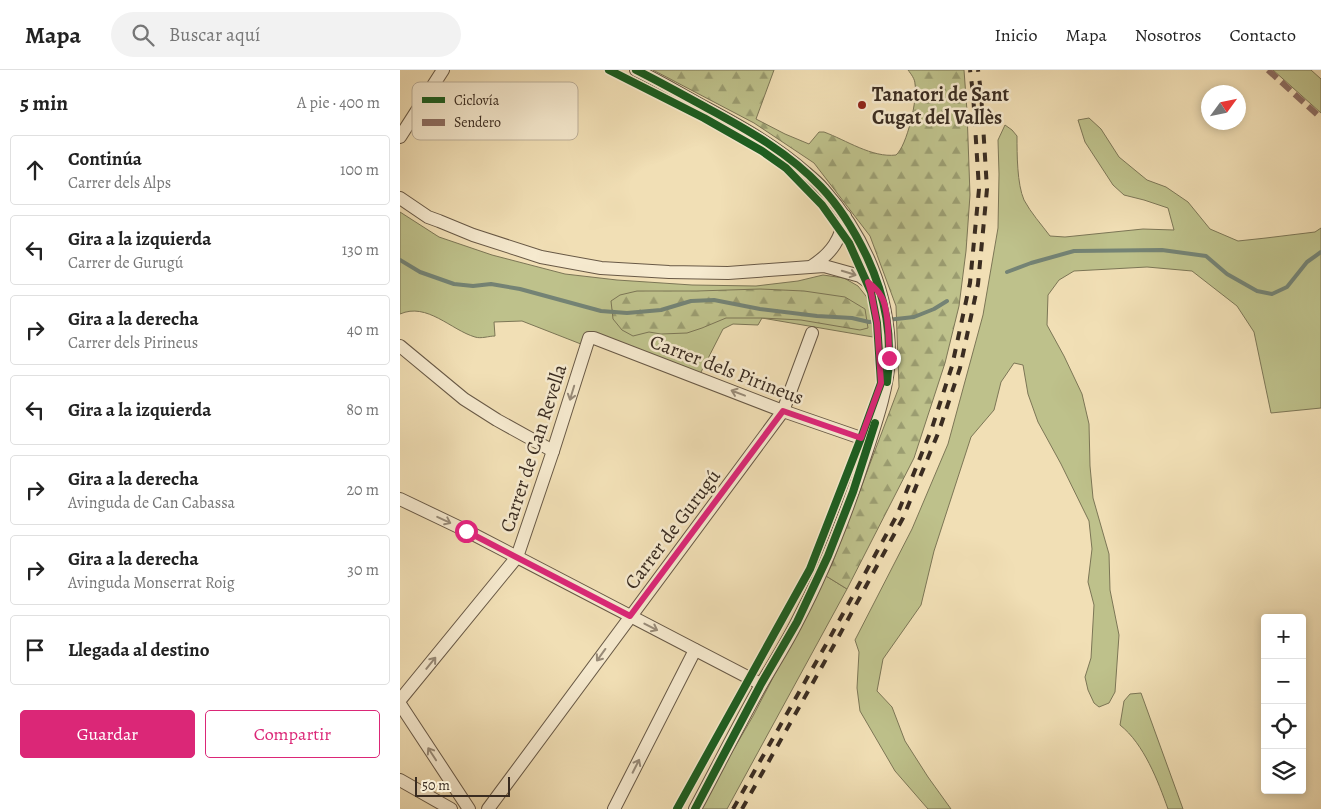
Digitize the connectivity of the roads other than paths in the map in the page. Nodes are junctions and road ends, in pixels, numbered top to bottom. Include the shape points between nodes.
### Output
1 (443, 70) edge
2 (636, 70) edge
3 (435, 82) edge
4 (412, 118) edge
5 (400, 137) edge
6 (400, 198) edge
7 (845, 216) junction
8 (810, 268) junction
9 (884, 301) junction
10 (812, 333) dead end
11 (400, 346) edge
12 (586, 346) joint
13 (783, 411) junction
14 (861, 438) dead end
15 (554, 451) junction
16 (400, 500) edge
17 (517, 557) junction
18 (630, 616) junction
19 (695, 650) junction
20 (761, 684) junction
21 (400, 700) edge
22 (400, 704) edge
23 (400, 780) edge
24 (450, 809) edge
25 (468, 809) edge
26 (488, 809) edge
27 (614, 809) edge
28 (695, 809) edge

1 - 3 street
2 - 7 street via 745,128 786,155 822,187
4 - 5 street
6 - 8 street via 428,217 473,235 541,257 601,268 728,274
7 - 8 street via 838,239
7 - 9 street via 865,252
8 -> 9 street via 824,266 860,276 874,286
9 - 20 street via 889,358 887,381 853,492 801,614
10 - 13 street, Carrer de Gurugú
11 - 15 street via 464,399
13 -> 12 street, Carrer dels Pirineus via 594,338 589,338
12 -> 15 street, Carrer de Can Revella
13 - 14 street, Carrer dels Pirineus
13 - 18 street, Carrer de Gurugú
15 - 17 street, Carrer de Can Revella
16 -> 17 street
17 - 18 street
21 -> 17 street, Carrer de Can Revella
18 -> 19 street
18 -> 26 street, Carrer de Gurugú
19 - 20 street
27 -> 19 street
20 - 28 street
25 -> 22 street
23 - 24 street

